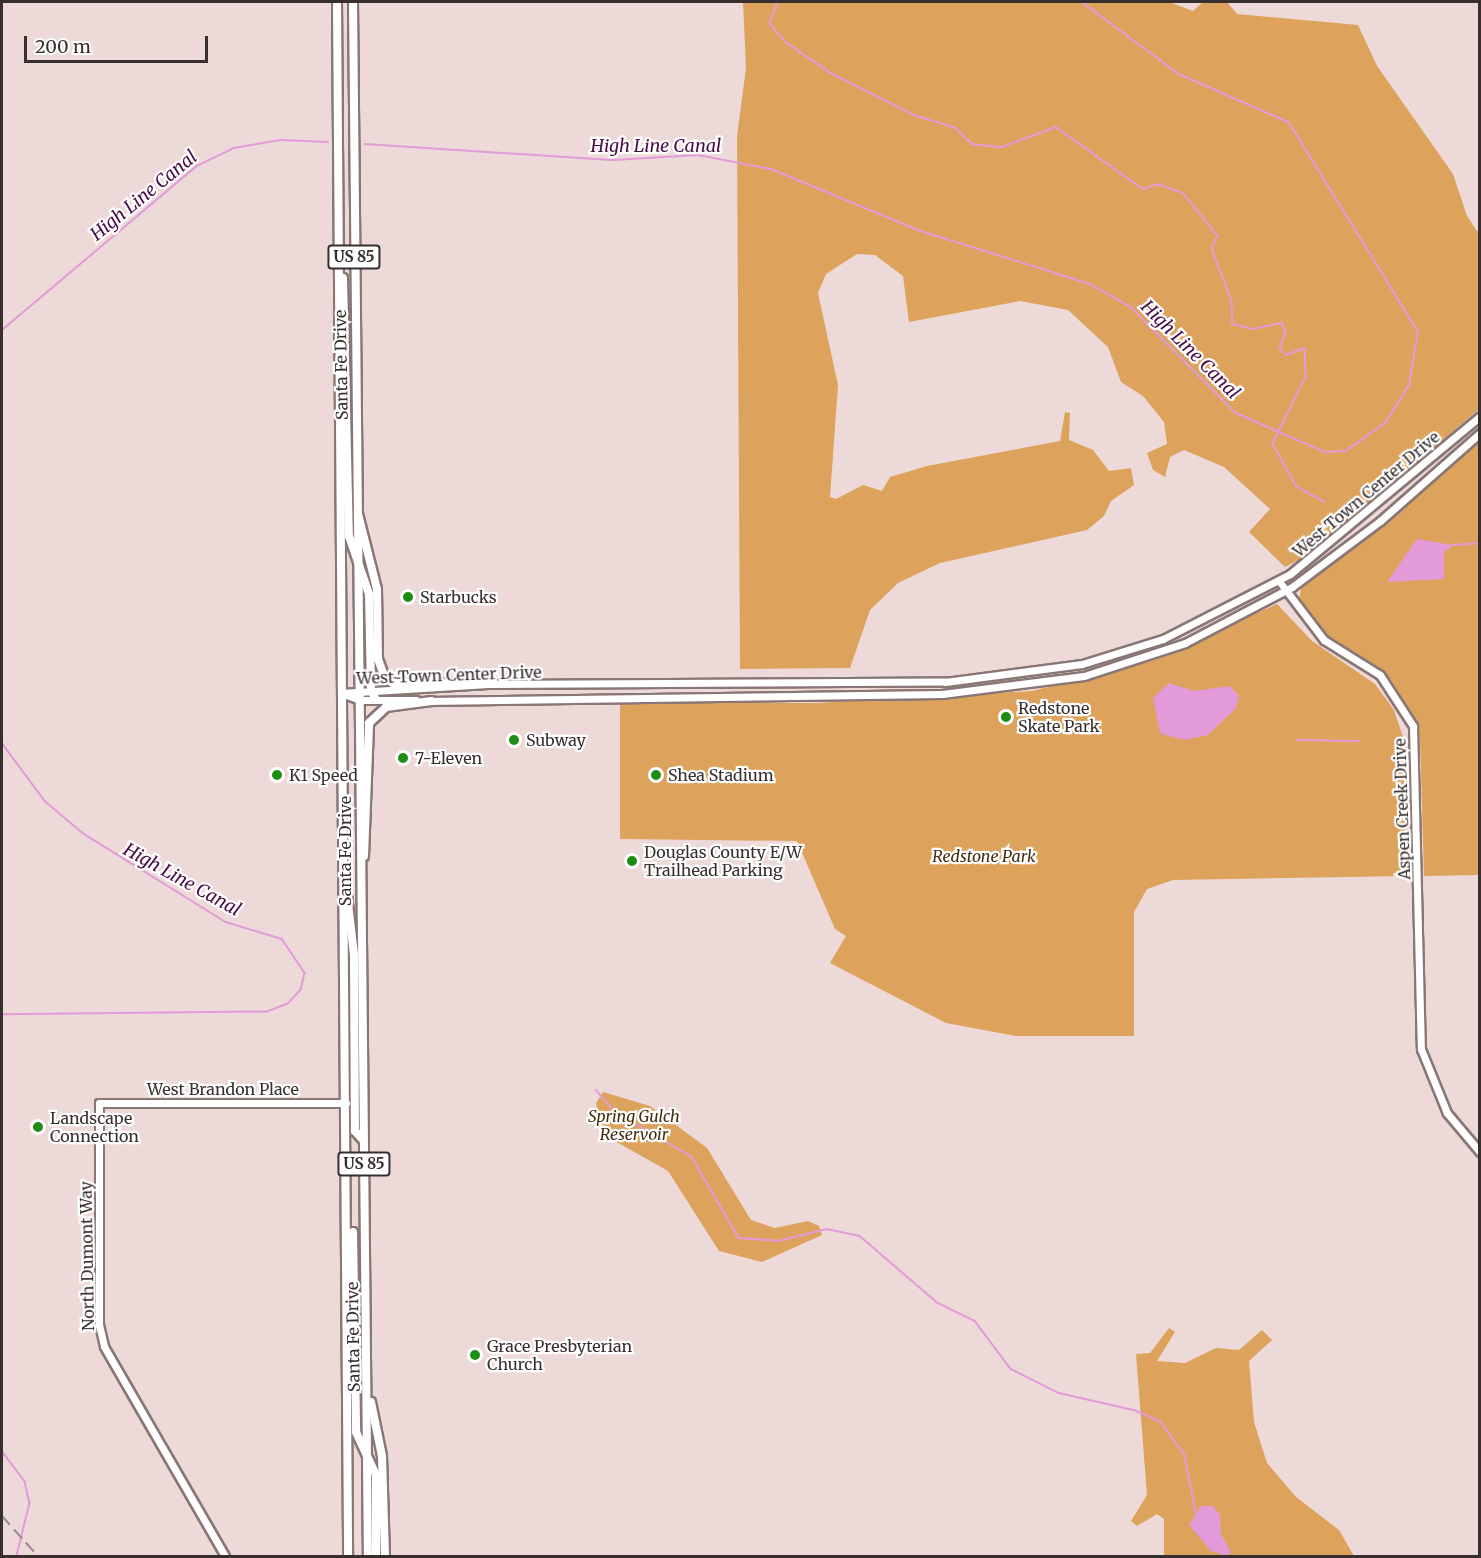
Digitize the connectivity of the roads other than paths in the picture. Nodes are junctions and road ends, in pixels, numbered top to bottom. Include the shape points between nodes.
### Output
1 (337, 2) edge
2 (352, 2) edge
3 (337, 248) junction
4 (1479, 416) edge
5 (1479, 433) edge
6 (357, 512) junction
7 (359, 562) junction
8 (1279, 581) junction
9 (1285, 591) junction
10 (488, 684) junction
11 (371, 690) junction
12 (341, 693) junction
13 (360, 695) junction
14 (376, 700) junction
15 (432, 701) junction
16 (342, 864) junction
17 (360, 868) junction
18 (99, 1102) joint
19 (346, 1103) junction
20 (363, 1140) junction
21 (1479, 1152) edge
22 (348, 1211) junction
23 (369, 1399) junction
24 (368, 1459) junction
25 (225, 1557) edge
26 (348, 1557) edge
27 (368, 1557) edge
28 (376, 1557) edge
29 (384, 1557) edge

1 - 3 highway, Santa Fe Drive / US 85
2 - 6 highway, Santa Fe Drive / US 85
3 - 7 highway via 346,336 349,537
3 - 12 highway, Santa Fe Drive / US 85
4 - 8 street, West Town Center Drive via 1348,531
5 - 9 street, West Town Center Drive via 1380,521
6 - 7 highway, Santa Fe Drive / US 85
6 - 10 highway via 376,589 378,659 385,678 393,682
7 - 11 highway via 369,594
7 - 13 highway, Santa Fe Drive / US 85
8 - 9 street, Aspen Creek Drive
8 - 10 street, West Town Center Drive via 1163,639 1082,664 1019,675 945,682
9 - 15 street, West Town Center Drive via 1185,644 1124,665 1033,686 942,694
9 - 21 street, Aspen Creek Drive via 1305,621 1380,675 1406,710 1415,750 1421,1049 1447,1113
10 - 11 street, West Town Center Drive
11 - 13 street, West Town Center Drive
11 - 14 highway
12 - 13 street, West Town Center Drive
12 - 16 highway, Santa Fe Drive / US 85
13 - 14 street, West Town Center Drive
13 - 17 highway, Santa Fe Drive / US 85
14 - 15 street, West Town Center Drive
15 - 17 highway via 420,706 386,707 369,723 368,840
16 - 19 highway, Santa Fe Drive / US 85
16 - 20 highway via 354,955 355,1131
17 - 20 highway, Santa Fe Drive / US 85
18 - 19 street, West Brandon Place
18 - 25 street, North Dumont Way via 99,1325 104,1346
19 - 22 highway, Santa Fe Drive / US 85
20 - 23 highway, Santa Fe Drive / US 85
22 - 24 highway via 356,1246 356,1432
22 - 26 highway, Santa Fe Drive / US 85
23 - 24 highway, Santa Fe Drive / US 85
23 - 29 highway via 382,1456
24 - 27 highway, Santa Fe Drive / US 85
24 - 28 highway via 376,1475

